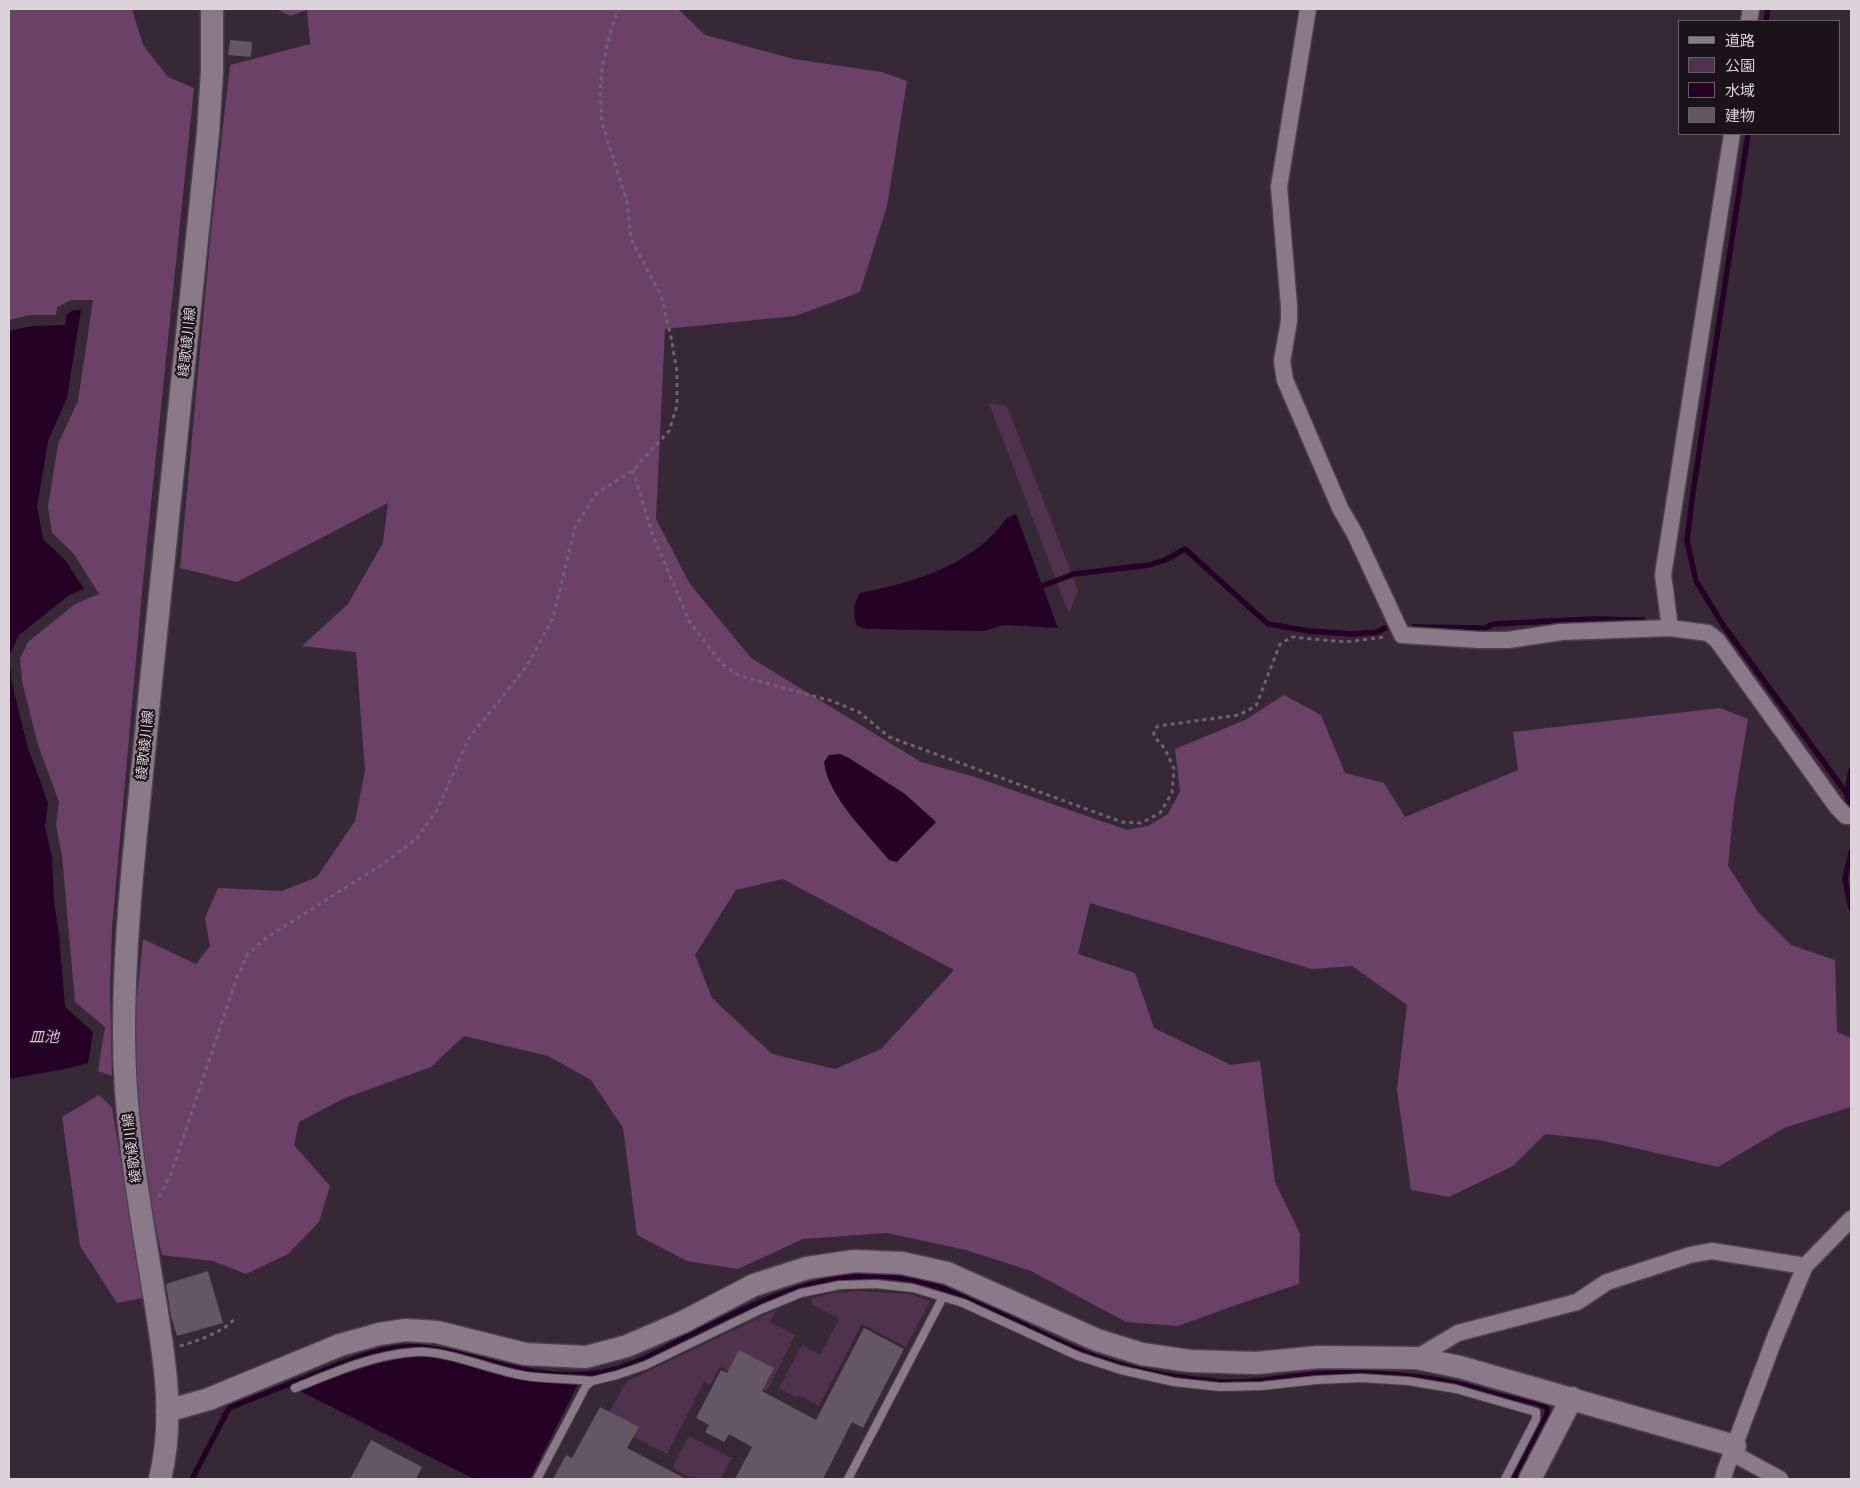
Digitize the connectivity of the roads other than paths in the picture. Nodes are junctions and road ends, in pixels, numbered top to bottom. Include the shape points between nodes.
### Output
1 (212, 9) edge
2 (1308, 9) edge
3 (1732, 135) edge
4 (1670, 628) junction
5 (1848, 816) edge
6 (1851, 1219) edge
7 (1805, 1266) junction
8 (943, 1297) junction
9 (1416, 1358) junction
10 (592, 1381) junction
11 (295, 1388) dead end
12 (1572, 1398) junction
13 (167, 1411) junction
14 (1734, 1450) junction
15 (160, 1479) edge
16 (537, 1479) edge
17 (848, 1479) edge
18 (1505, 1479) edge
19 (1530, 1479) edge
20 (1723, 1479) edge
21 (1780, 1479) edge

1 - 13 street, 綾歌綾川線 via 208,133 127,942 124,1027 132,1157 162,1351
2 - 4 street via 1279,187 1289,306 1282,361 1285,380 1340,508 1402,635 1508,640 1562,632
3 - 4 street via 1663,575
4 - 5 street via 1708,633 1717,640
6 - 7 street
7 - 9 street via 1712,1251 1690,1255 1607,1282 1577,1302 1458,1333
7 - 14 street
8 - 10 lane via 913,1288 876,1284 840,1285 801,1293 762,1308 646,1366
8 - 17 lane
8 - 18 lane via 1078,1356 1174,1382 1220,1387 1325,1379 1399,1381 1456,1389 1536,1412 1536,1419
9 - 12 street
9 - 13 street via 1318,1357 1256,1363 1190,1361 1142,1354 1097,1340 947,1273 902,1263 854,1261 807,1268 754,1285 635,1343 586,1357 525,1354 437,1332 406,1330 340,1345 209,1399
10 - 11 lane via 515,1374 450,1356 418,1351 382,1355 355,1363
10 - 16 lane via 586,1386
12 - 14 street
12 - 19 street
13 - 15 street, 綾歌綾川線
14 - 20 street
14 - 21 street

